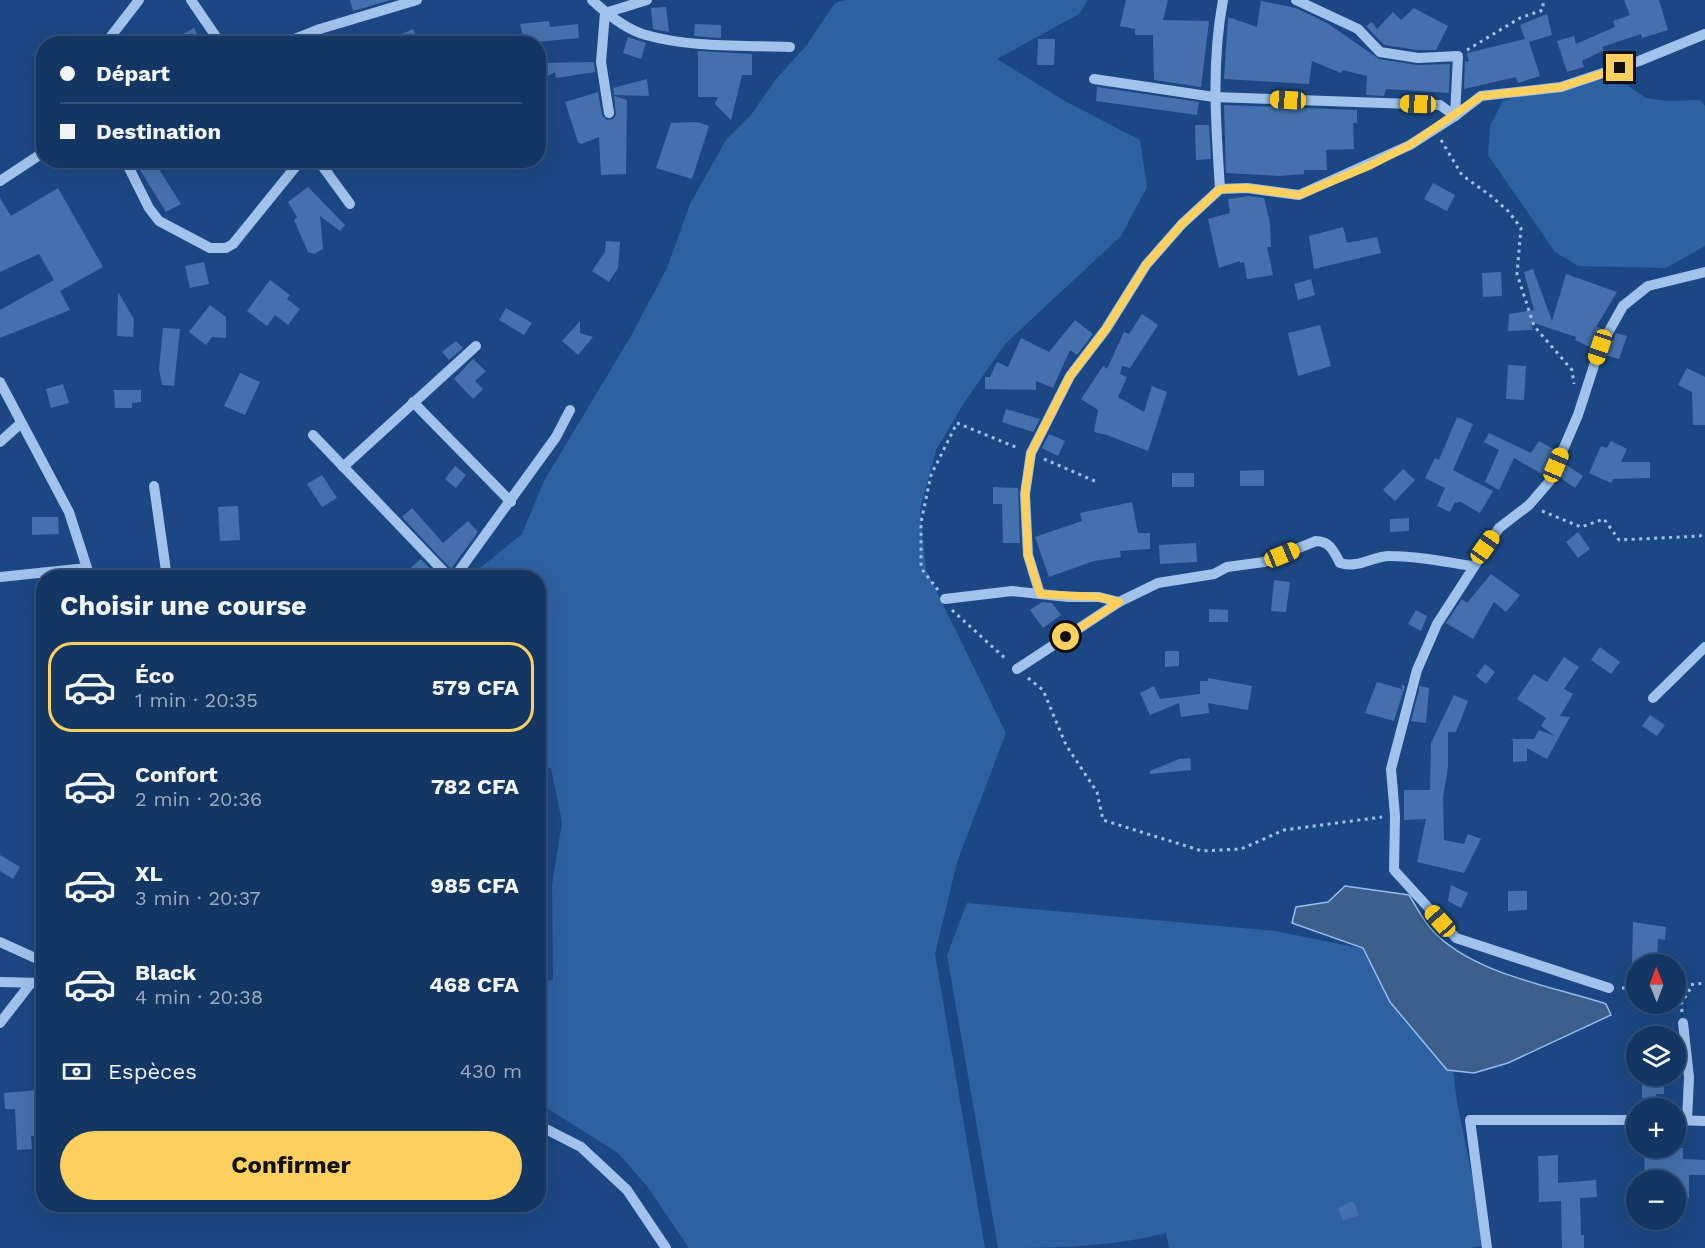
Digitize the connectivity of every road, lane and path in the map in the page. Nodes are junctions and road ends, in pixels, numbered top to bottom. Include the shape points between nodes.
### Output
1 (139, 0) edge
2 (191, 0) edge
3 (417, 0) edge
4 (592, 0) edge
5 (647, 0) edge
6 (1223, 0) edge
7 (1296, 0) edge
8 (1543, 0) edge
9 (605, 13) junction
10 (1705, 34) edge
11 (111, 36) edge
12 (216, 36) edge
13 (301, 36) edge
14 (790, 47) dead end
15 (1458, 56) junction
16 (1094, 80) dead end
17 (1214, 97) junction
18 (609, 113) dead end
19 (1455, 116) junction
20 (1434, 130) junction
21 (36, 157) edge
22 (129, 168) edge
23 (295, 168) edge
24 (324, 168) edge
25 (0, 181) edge
26 (1220, 189) junction
27 (350, 204) dead end
28 (1705, 272) edge
29 (476, 346) dead end
30 (0, 382) edge
31 (412, 402) junction
32 (570, 410) dead end
33 (1578, 415) junction
34 (20, 424) junction
35 (313, 435) dead end
36 (0, 442) edge
37 (1031, 453) junction
38 (344, 467) junction
39 (1097, 482) dead end
40 (154, 486) dead end
41 (511, 502) junction
42 (1529, 505) junction
43 (1705, 532) edge
44 (1472, 566) junction
45 (68, 570) edge
46 (166, 570) edge
47 (444, 570) edge
48 (458, 570) edge
49 (36, 573) edge
50 (0, 577) edge
51 (1040, 594) junction
52 (945, 599) junction
53 (1119, 602) junction
54 (1705, 647) edge
55 (1017, 669) junction
56 (1653, 698) dead end
57 (1395, 816) junction
58 (0, 942) edge
59 (36, 958) edge
60 (0, 982) edge
61 (31, 983) junction
62 (36, 983) edge
63 (1705, 983) edge
64 (1693, 984) junction
65 (1686, 985) edge
66 (1609, 988) dead end
67 (0, 1023) edge
68 (1683, 1023) joint
69 (1685, 1098) edge
70 (1626, 1120) edge
71 (1686, 1120) edge
72 (1705, 1121) edge
73 (546, 1129) edge
74 (666, 1248) edge
75 (1487, 1248) edge

1 - 11 street
2 - 12 street
3 - 13 street
4 - 9 street
5 - 9 street
6 - 17 street via 1216,39
7 - 15 street via 1358,29 1380,52 1418,58
8 - 15 path via 1543,10 1520,18
9 - 14 street via 645,35
9 - 18 street via 601,62
10 - 19 street via 1561,87 1481,96
15 - 19 street
16 - 17 street
17 - 19 street via 1440,105
17 - 26 street
19 - 20 street
20 - 26 street via 1371,165 1299,195 1247,188
20 - 33 path via 1461,175 1491,196 1521,228 1517,274 1534,326 1572,370
21 - 25 street
22 - 23 street via 159,221 219,249 233,244
24 - 27 street
26 - 37 street via 1146,265 1106,329 1070,376
28 - 33 street via 1648,286 1623,306 1600,347
29 - 31 street
30 - 34 street
31 - 38 street
31 - 41 street
32 - 41 street
33 - 42 street via 1549,482
34 - 36 street
34 - 45 street via 69,512 87,568
35 - 38 street
37 - 39 path
37 - 51 street via 1025,494 1028,555
37 - 52 path via 957,423 931,475 921,522 921,568
38 - 47 street
40 - 46 street
41 - 48 street
42 - 43 path via 1581,527 1604,519 1619,540 1700,536
42 - 44 street via 1499,528
44 - 53 street via 1389,555 1347,565 1340,563 1324,541 1316,541 1264,562 1158,582
44 - 57 street via 1437,624 1417,670 1391,769
49 - 50 street
51 - 52 street via 1012,591
51 - 53 street
52 - 55 path via 955,615
53 - 55 street
54 - 56 street
55 - 57 path via 1043,690 1066,745 1097,792 1103,820 1202,851 1241,849 1284,830
57 - 66 street via 1394,870 1456,938
58 - 59 street
60 - 61 street
61 - 62 street
61 - 67 street
63 - 64 path
64 - 65 path
64 - 68 path via 1681,1004
68 - 69 street via 1689,1077
70 - 75 street via 1470,1120
71 - 72 street
73 - 74 street via 581,1147 627,1190

